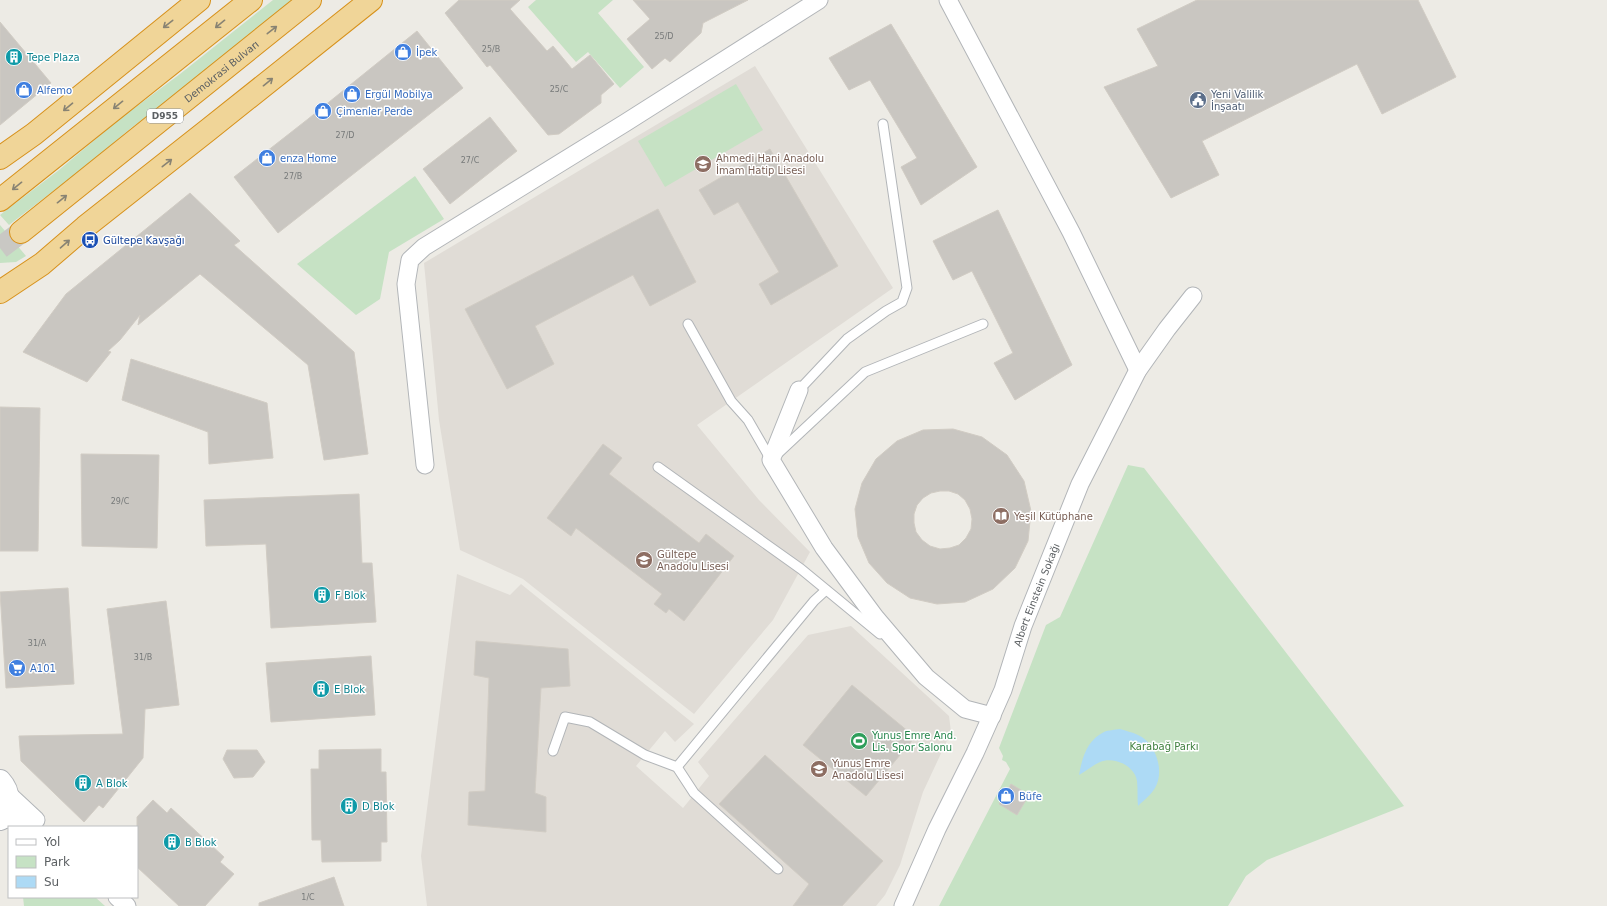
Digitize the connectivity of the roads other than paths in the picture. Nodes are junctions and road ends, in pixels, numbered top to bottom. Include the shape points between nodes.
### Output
1 (199, 0) edge
2 (250, 0) edge
3 (310, 0) edge
4 (371, 0) edge
5 (819, 0) edge
6 (948, 0) edge
7 (883, 124) dead end
8 (0, 158) edge
9 (0, 200) edge
10 (21, 232) tunnel mouth
11 (42, 264) junction
12 (0, 273) edge
13 (0, 292) edge
14 (1193, 296) dead end
15 (0, 309) edge
16 (688, 324) dead end
17 (983, 324) dead end
18 (1138, 370) junction
19 (799, 390) joint
20 (771, 460) junction
21 (425, 465) dead end
22 (658, 467) dead end
23 (826, 590) junction
24 (926, 677) junction
25 (992, 716) junction
26 (553, 750) dead end
27 (677, 767) junction
28 (3, 787) edge
29 (0, 820) edge
30 (40, 824) edge
31 (778, 869) dead end
32 (118, 898) edge
33 (126, 906) edge
34 (903, 906) edge

1 -> 8 highway via 34,134
2 -> 9 highway
10 -> 3 highway, Demokrasi Bulvarı / D955
11 -> 4 highway
5 - 21 street via 424,247 410,260 406,284
6 - 18 street via 1071,232
7 - 19 lane via 906,288 902,302 847,339
11 - 12 highway via 5,274
11 - 13 highway
11 - 15 highway
14 - 18 street, Albert Einstein Sokağı
16 - 20 lane via 731,401 748,420
17 - 20 lane via 865,372
18 - 25 street, Albert Einstein Sokağı via 1080,484 1023,626
19 - 20 street
20 - 24 street via 824,548 875,617
22 - 23 lane via 801,569
23 - 24 lane via 870,625
23 - 27 lane via 814,601
24 - 25 street via 965,709
25 - 34 street, Albert Einstein Sokağı
26 - 27 lane via 565,717 590,722 645,755
27 - 31 lane via 694,793
28 - 29 street via 8,802
28 - 30 street
29 - 30 street
32 - 33 street

